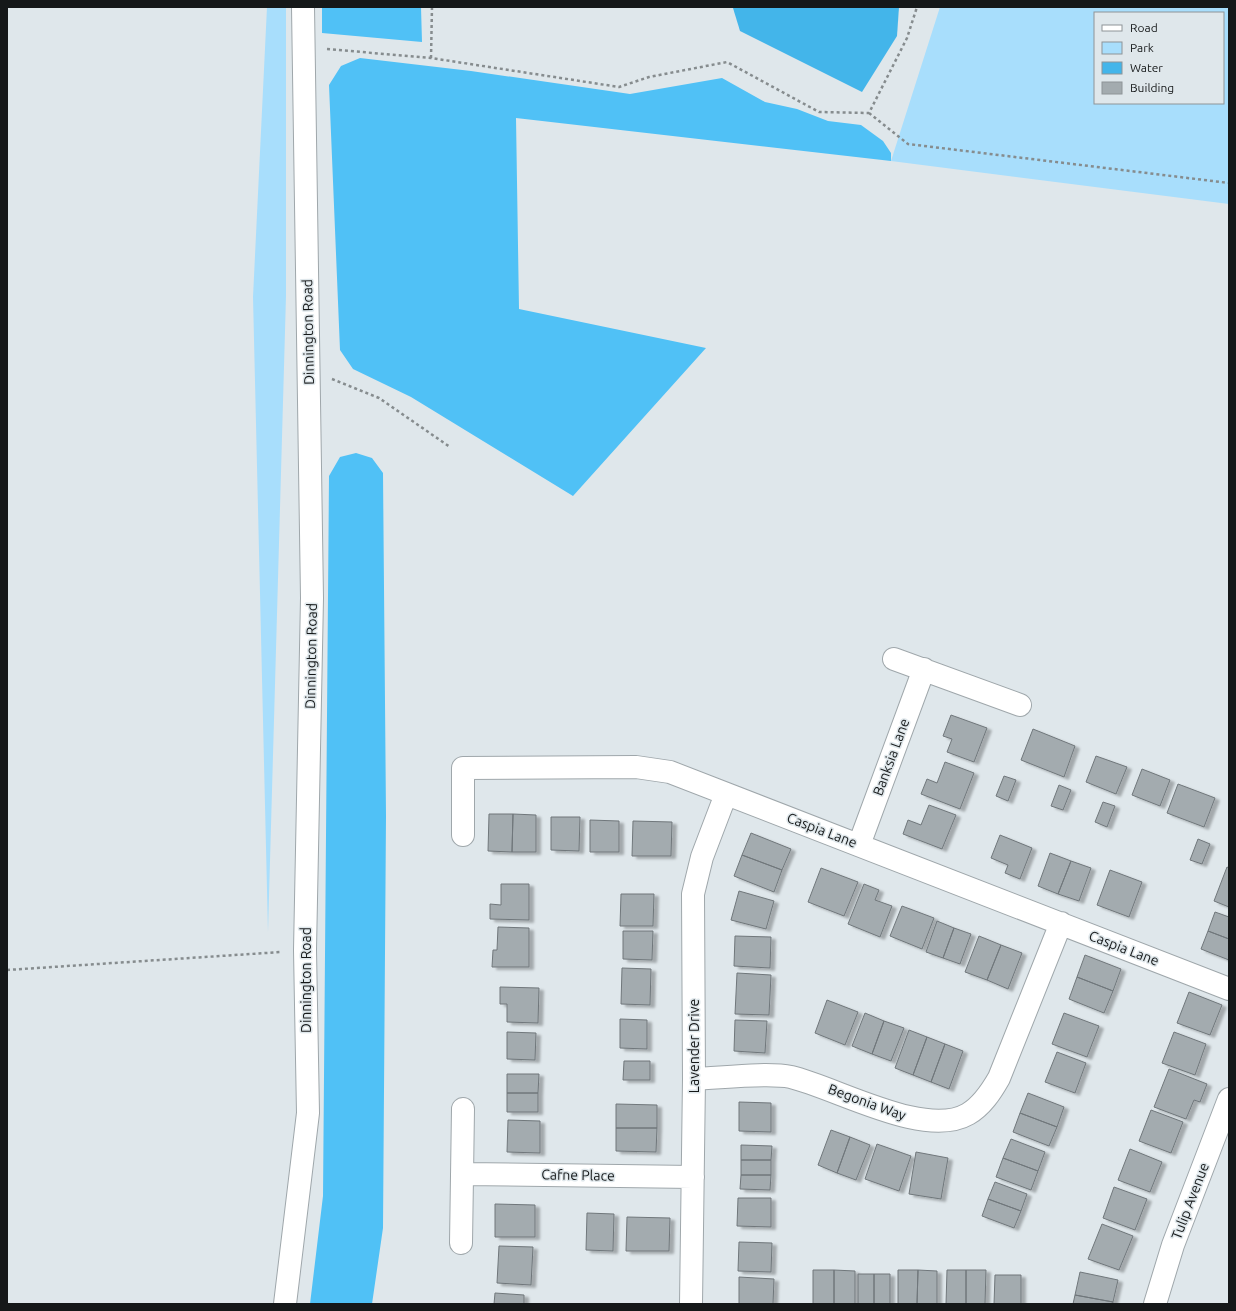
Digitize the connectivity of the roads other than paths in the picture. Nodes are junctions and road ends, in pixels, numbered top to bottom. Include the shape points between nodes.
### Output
1 (303, 7) edge
2 (894, 659) dead end
3 (924, 669) junction
4 (1020, 705) dead end
5 (726, 794) junction
6 (463, 835) dead end
7 (859, 844) junction
8 (1060, 923) junction
9 (1229, 989) edge
10 (694, 1079) junction
11 (1229, 1098) edge
12 (463, 1108) dead end
13 (462, 1174) junction
14 (693, 1177) junction
15 (461, 1243) dead end
16 (285, 1304) edge
17 (691, 1304) edge
18 (1155, 1304) edge

1 - 16 street, Dinnington Road via 312,598 305,950 308,1113
2 - 3 street
3 - 4 street
3 - 7 street, Banksia Lane
5 - 6 street, Caspia Lane via 670,772 636,767 463,768
5 - 7 street, Caspia Lane
5 - 10 street, Lavender Drive via 702,857 693,894
7 - 8 street, Caspia Lane
8 - 9 street, Caspia Lane
8 - 10 street, Begonia Way via 999,1078 988,1095 967,1114 952,1120 914,1118 789,1077
10 - 14 street, Lavender Drive
11 - 18 street, Tulip Avenue via 1173,1245
12 - 13 street
13 - 14 street, Cafne Place
13 - 15 street
14 - 17 street, Lavender Drive

